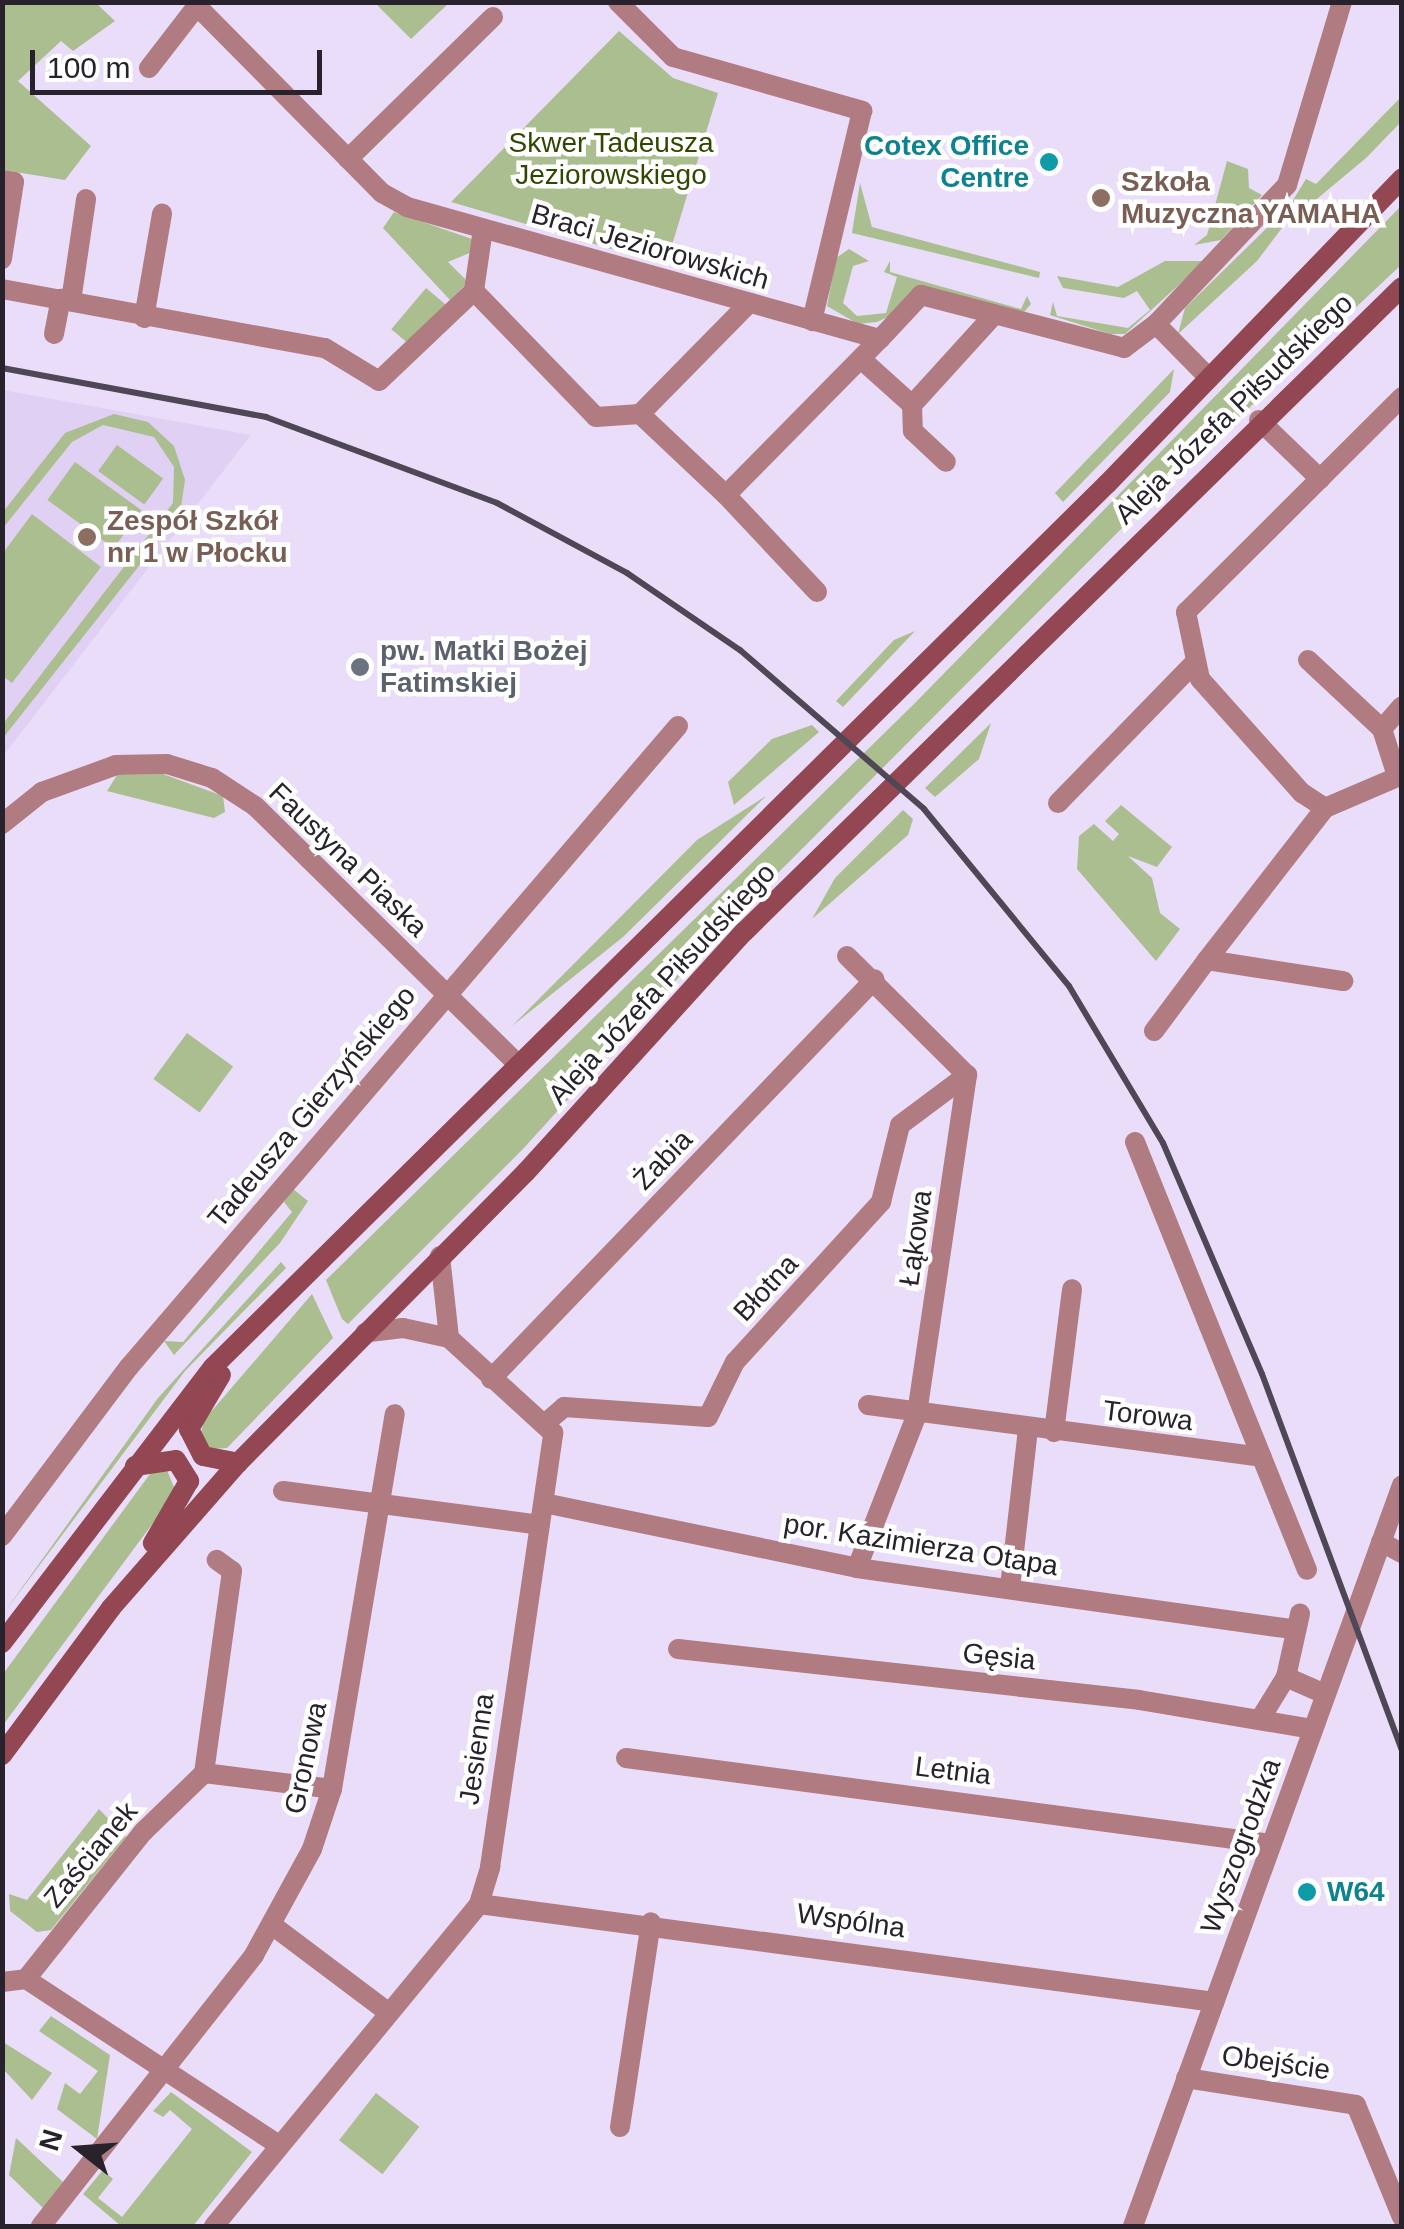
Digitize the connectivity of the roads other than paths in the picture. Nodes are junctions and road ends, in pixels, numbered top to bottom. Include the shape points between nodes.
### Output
1 (618, 2) edge
2 (1342, 2) edge
3 (198, 4) edge
4 (493, 17) dead end
5 (149, 68) dead end
6 (348, 159) junction
7 (1402, 178) edge
8 (2, 180) edge
9 (86, 199) dead end
10 (162, 214) dead end
11 (484, 229) junction
12 (2, 259) edge
13 (1402, 288) edge
14 (2, 289) edge
15 (474, 291) junction
16 (66, 300) junction
17 (749, 303) junction
18 (994, 315) junction
19 (144, 318) junction
20 (812, 320) junction
21 (1156, 324) junction
22 (54, 334) dead end
23 (880, 338) junction
24 (861, 358) junction
25 (1209, 378) junction
26 (1401, 398) edge
27 (912, 406) junction
28 (640, 414) junction
29 (1259, 420) junction
30 (946, 462) dead end
31 (1320, 478) junction
32 (726, 495) junction
33 (817, 592) dead end
34 (1308, 660) dead end
35 (1194, 663) junction
36 (1402, 706) edge
37 (678, 726) dead end
38 (1382, 730) junction
39 (1399, 775) edge
40 (1058, 803) dead end
41 (1325, 808) junction
42 (2, 824) edge
43 (847, 956) dead end
44 (1206, 960) junction
45 (875, 979) junction
46 (1343, 981) dead end
47 (442, 995) junction
48 (1154, 1030) dead end
49 (518, 1064) junction
50 (968, 1075) junction
51 (1135, 1142) dead end
52 (440, 1256) junction
53 (1072, 1289) dead end
54 (253, 1327) junction
55 (365, 1334) junction
56 (448, 1338) junction
57 (491, 1379) junction
58 (868, 1405) dead end
59 (395, 1414) dead end
60 (917, 1414) junction
61 (548, 1421) junction
62 (1028, 1429) junction
63 (1054, 1432) junction
64 (1262, 1457) junction
65 (238, 1463) junction
66 (134, 1466) junction
67 (1402, 1485) edge
68 (282, 1491) dead end
69 (544, 1503) junction
70 (378, 1504) junction
71 (540, 1525) junction
72 (2, 1536) edge
73 (1381, 1542) junction
74 (1402, 1553) edge
75 (217, 1560) dead end
76 (858, 1568) junction
77 (1307, 1570) dead end
78 (1010, 1587) junction
79 (112, 1608) junction
80 (2, 1643) edge
81 (678, 1649) dead end
82 (1286, 1677) junction
83 (1325, 1694) junction
84 (1262, 1716) junction
85 (1312, 1729) junction
86 (2, 1754) edge
87 (626, 1758) dead end
88 (204, 1773) junction
89 (332, 1789) junction
90 (1271, 1844) junction
91 (479, 1904) junction
92 (651, 1922) junction
93 (272, 1926) junction
94 (26, 1979) junction
95 (2, 1982) edge
96 (1214, 2002) junction
97 (389, 2014) junction
98 (165, 2070) junction
99 (1186, 2078) junction
100 (620, 2127) dead end
101 (279, 2145) junction
102 (1402, 2217) edge
103 (41, 2226) edge
104 (214, 2226) edge
105 (1133, 2226) edge

1 - 20 street via 673,57 862,111
2 - 21 street via 1287,185
3 - 5 street
3 - 6 street, Braci Jeziorowskich
4 - 6 street
6 - 11 street, Braci Jeziorowskich via 407,207
7 - 25 main road, Aleja Józefa Piłsudskiego
8 - 12 street via 14,182
9 - 16 street
10 - 19 street
11 - 15 street
11 - 17 street, Braci Jeziorowskich
13 - 29 main road, Aleja Józefa Piłsudskiego
14 - 16 street
15 - 19 street via 379,382 326,348
15 - 28 street via 596,417
16 - 19 street
16 - 22 street
17 - 20 street, Braci Jeziorowskich
17 - 28 street
18 - 21 street via 1124,348
18 - 23 street via 921,294
18 - 27 street
20 - 23 street, Braci Jeziorowskich
21 - 25 street
23 - 24 street
24 - 27 street
24 - 32 street
25 - 49 main road, Aleja Józefa Piłsudskiego
26 - 31 street
27 - 30 street via 913,431
28 - 32 street
29 - 31 street
29 - 52 main road, Aleja Józefa Piłsudskiego via 744,932
31 - 35 street via 1186,612
32 - 33 street
34 - 38 street
35 - 40 street
35 - 41 street via 1256,750
36 - 38 street
37 - 47 street, Tadeusza Gierzyńskiego
38 - 39 street
39 - 41 street
41 - 44 street
42 - 47 street, Faustyna Piaska via 42,792 99,769 143,762 200,773 256,806
43 - 45 street
44 - 46 street
44 - 48 street
45 - 50 street
45 - 57 street, Żabia
47 - 49 street, Faustyna Piaska
47 - 72 street, Tadeusza Gierzyńskiego via 129,1366
49 - 54 main road, Aleja Józefa Piłsudskiego
50 - 60 street, Łąkowa
50 - 61 street, Błotna via 900,1125 881,1202 735,1362 708,1417 564,1407
51 - 64 street
52 - 55 main road, Aleja Józefa Piłsudskiego
52 - 56 street
53 - 63 street
54 - 65 main road via 190,1429 203,1456
54 - 66 main road, Aleja Józefa Piłsudskiego
55 - 56 street via 403,1328
55 - 65 main road, Aleja Józefa Piłsudskiego
56 - 57 street
57 - 61 street
58 - 60 street, Torowa
59 - 70 street, Gronowa
60 - 62 street, Torowa
60 - 76 street, Łąkowa
61 - 69 street, Jesienna
62 - 63 street, Torowa
62 - 78 street
63 - 64 street, Torowa
64 - 77 street
65 - 79 main road, Aleja Józefa Piłsudskiego
66 - 79 main road via 166,1457 189,1481
66 - 80 main road, Aleja Józefa Piłsudskiego
67 - 73 street, Wyszogrodzka
68 - 70 street
69 - 71 street, Jesienna
69 - 76 street, por. Kazimierza Otapa
70 - 71 street
70 - 89 street, Gronowa
71 - 91 street, Jesienna
73 - 74 street
73 - 83 street, Wyszogrodzka
75 - 88 street via 232,1572
76 - 78 street, por. Kazimierza Otapa
78 - 82 street, por. Kazimierza Otapa via 1296,1621
79 - 86 main road, Aleja Józefa Piłsudskiego
81 - 84 street, Gęsia
82 - 83 street
82 - 84 street
83 - 85 street, Wyszogrodzka
84 - 85 street, Gęsia
85 - 90 street, Wyszogrodzka
87 - 90 street, Letnia
88 - 89 street
88 - 94 street, Zaścianek via 143,1832
89 - 93 street, Gronowa
90 - 96 street, Wyszogrodzka
91 - 92 street, Wspólna
91 - 97 street
92 - 96 street, Wspólna
92 - 100 street
93 - 97 street
93 - 98 street, Gronowa
94 - 95 street
94 - 98 street
96 - 99 street, Wyszogrodzka
97 - 101 street
98 - 101 street
98 - 103 street, Gronowa
99 - 102 street, Obejście via 1356,2106
99 - 105 street, Wyszogrodzka
101 - 104 street

